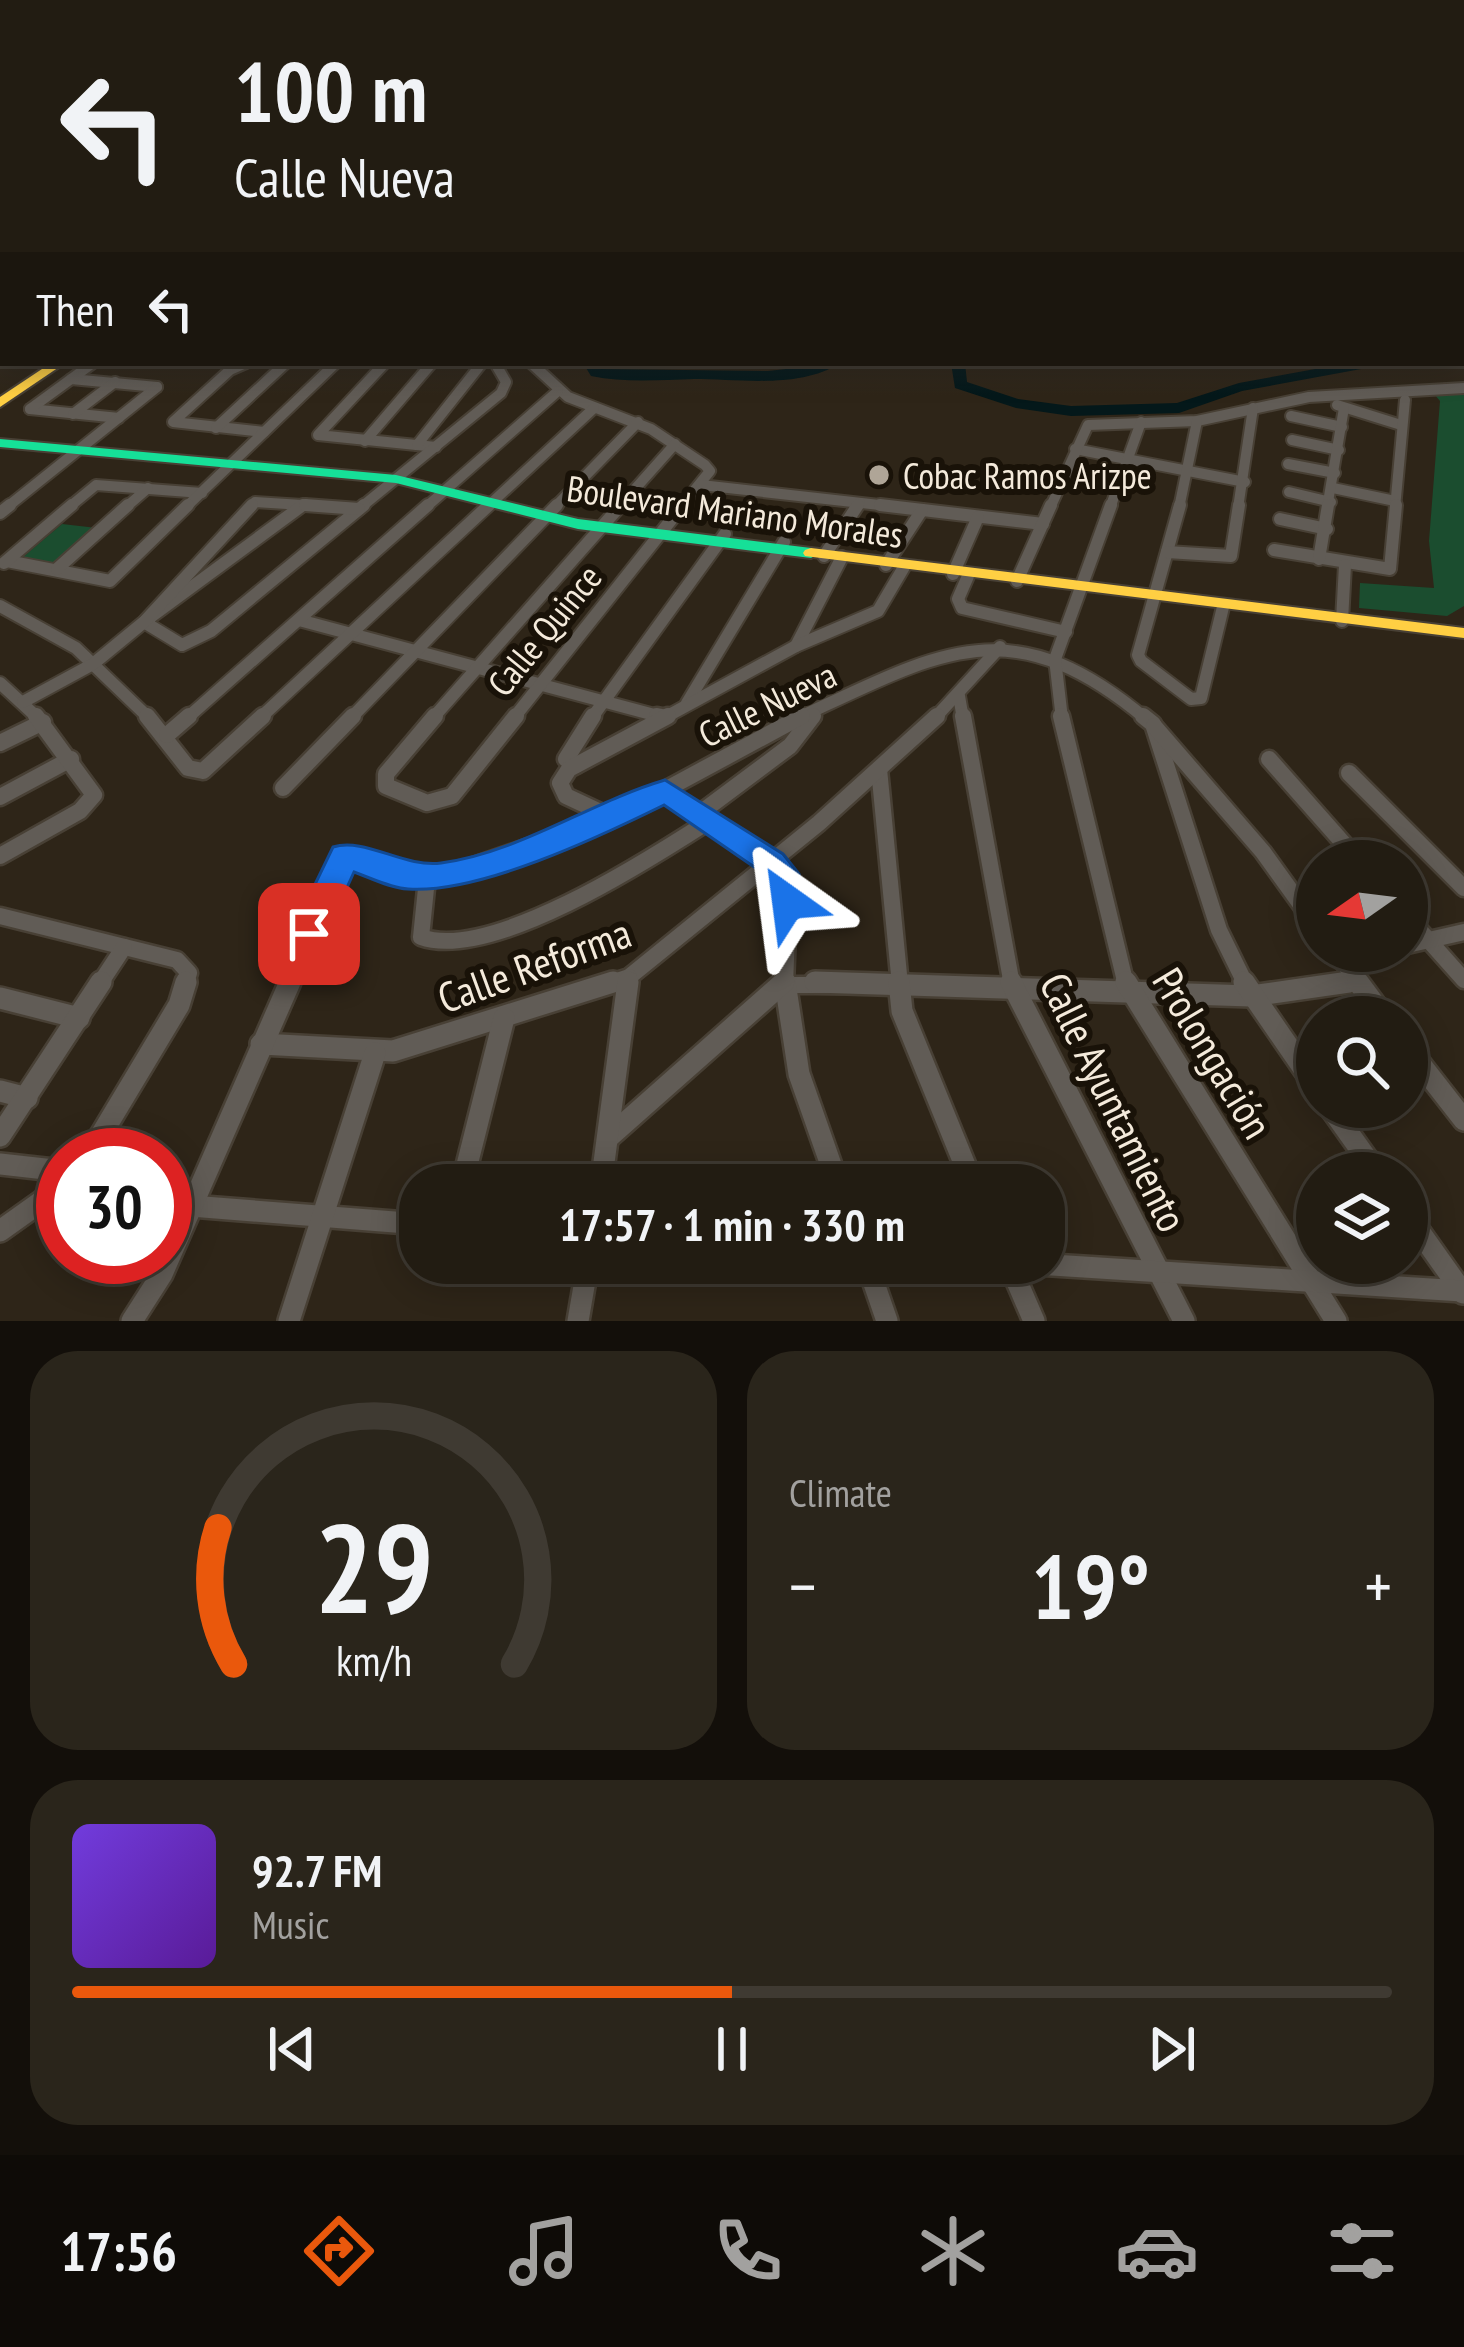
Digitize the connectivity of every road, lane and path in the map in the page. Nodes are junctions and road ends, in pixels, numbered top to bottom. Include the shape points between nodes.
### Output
1 (39, 366) edge
2 (239, 366) edge
3 (283, 366) edge
4 (333, 366) edge
5 (382, 366) edge
6 (429, 366) edge
7 (480, 366) edge
8 (497, 366) edge
9 (534, 366) edge
10 (65, 371) edge
11 (115, 382) junction
12 (1464, 388) edge
13 (558, 391) junction
14 (0, 392) edge
15 (1405, 400) dead end
16 (0, 403) edge
17 (1328, 403) dead end
18 (594, 408) junction
19 (1253, 408) junction
20 (1344, 408) junction
21 (73, 414) junction
22 (1291, 416) dead end
23 (119, 418) junction
24 (1197, 421) junction
25 (638, 422) junction
26 (1141, 422) junction
27 (1402, 424) junction
28 (1342, 427) junction
29 (216, 428) junction
30 (264, 432) junction
31 (0, 439) edge
32 (365, 440) junction
33 (1292, 440) dead end
34 (675, 444) junction
35 (417, 445) junction
36 (84, 447) junction
37 (436, 447) junction
38 (1076, 449) junction
39 (1339, 450) junction
40 (1129, 460) junction
41 (234, 462) junction
42 (1288, 464) dead end
43 (1190, 471) junction
44 (1335, 473) junction
45 (400, 476) junction
46 (1245, 482) junction
47 (701, 484) junction
48 (449, 486) junction
49 (148, 488) junction
50 (202, 493) junction
51 (1288, 493) dead end
52 (1332, 495) junction
53 (496, 500) junction
54 (1395, 501) junction
55 (6, 503) edge
56 (860, 503) junction
57 (305, 504) junction
58 (359, 509) junction
59 (922, 510) junction
60 (0, 513) edge
61 (546, 514) junction
62 (978, 517) junction
63 (1280, 519) dead end
64 (605, 523) junction
65 (1043, 524) junction
66 (1327, 529) junction
67 (663, 530) junction
68 (722, 538) junction
69 (782, 546) junction
70 (1274, 550) dead end
71 (1167, 552) junction
72 (832, 553) junction
73 (1319, 559) junction
74 (895, 562) junction
75 (3, 564) edge
76 (1345, 565) junction
77 (57, 569) junction
78 (960, 571) junction
79 (1019, 576) junction
80 (1085, 584) junction
81 (1155, 593) junction
82 (0, 606) edge
83 (1223, 607) junction
84 (1341, 615) junction
85 (299, 620) junction
86 (144, 622) junction
87 (1464, 624) edge
88 (1066, 632) junction
89 (1464, 633) edge
90 (353, 634) junction
91 (796, 646) junction
92 (1000, 647) junction
93 (414, 649) junction
94 (1055, 659) junction
95 (94, 664) junction
96 (478, 667) junction
97 (541, 683) junction
98 (3, 689) edge
99 (959, 696) junction
100 (603, 701) junction
101 (23, 702) junction
102 (687, 703) junction
103 (814, 714) junction
104 (662, 717) junction
105 (1148, 718) junction
106 (43, 722) junction
107 (167, 735) junction
108 (0, 743) edge
109 (71, 759) junction
110 (1269, 759) dead end
111 (576, 764) junction
112 (879, 769) junction
113 (1349, 773) dead end
114 (283, 788) dead end
115 (665, 791) junction
116 (0, 797) edge
117 (704, 817) junction
118 (613, 818) junction
119 (1340, 840) edge
120 (0, 856) edge
121 (772, 862) junction
122 (427, 879) junction
123 (1464, 888) edge
124 (1296, 898) edge
125 (1, 918) edge
126 (1464, 932) edge
127 (1428, 940) joint
128 (124, 947) junction
129 (1350, 972) edge
130 (629, 977) junction
131 (1464, 980) edge
132 (785, 981) junction
133 (1356, 981) junction
134 (897, 982) junction
135 (1012, 986) junction
136 (1128, 991) junction
137 (1251, 996) junction
138 (1368, 996) edge
139 (0, 998) edge
140 (79, 1018) junction
141 (504, 1018) junction
142 (261, 1044) junction
143 (375, 1054) junction
144 (1296, 1059) edge
145 (1428, 1074) edge
146 (0, 1091) edge
147 (27, 1097) junction
148 (1464, 1120) edge
149 (105, 1128) edge
150 (0, 1136) edge
151 (609, 1137) junction
152 (0, 1163) edge
153 (467, 1164) edge
154 (604, 1164) edge
155 (830, 1164) edge
156 (964, 1164) edge
157 (36, 1168) edge
158 (192, 1204) edge
159 (36, 1205) edge
160 (192, 1206) edge
161 (324, 1218) junction
162 (399, 1223) edge
163 (0, 1231) edge
164 (1428, 1243) edge
165 (1296, 1257) edge
166 (1065, 1266) edge
167 (1158, 1272) junction
168 (1296, 1281) edge
169 (156, 1284) edge
170 (584, 1284) edge
171 (874, 1284) edge
172 (1018, 1284) edge
173 (1313, 1284) edge
174 (1342, 1284) edge
175 (1463, 1292) edge
176 (132, 1321) edge
177 (289, 1321) edge
178 (578, 1321) edge
179 (887, 1321) edge
180 (1034, 1321) edge
181 (1184, 1321) edge
182 (1336, 1321) edge

1 - 14 street
2 - 29 street via 172,419
3 - 29 street
4 - 30 street
5 - 32 street via 318,435
6 - 32 street
7 - 35 street
8 - 37 street via 504,389
9 - 13 street
10 - 11 street
10 - 16 street
10 - 21 street via 30,409
11 - 21 street
11 - 23 street via 158,387
12 - 19 street
13 - 18 street
13 - 48 street
15 - 27 street
17 - 20 street
18 - 25 street
18 - 53 street
19 - 24 street
19 - 46 street
20 - 27 street
20 - 28 street
21 - 23 street
22 - 28 street
23 - 36 street
24 - 26 street
24 - 43 street
25 - 34 street
25 - 61 street
26 - 38 street via 1085,426
26 - 40 street
27 - 54 street
28 - 39 street
29 - 30 street
30 - 41 street
31 - 36 street, Boulevard Mariano Morales
32 - 35 street
33 - 39 street
34 - 47 street via 710,468
34 - 64 street
35 - 37 street
36 - 41 street, Boulevard Mariano Morales
36 - 55 street
37 - 45 street
38 - 40 street
38 - 65 street
39 - 44 street
40 - 43 street
40 - 80 street
41 - 45 street, Boulevard Mariano Morales
41 - 50 street
42 - 44 street
43 - 46 street
43 - 71 street
44 - 52 street
45 - 48 street, Boulevard Mariano Morales
45 - 58 street
46 - 71 street via 1229,558
47 - 56 street
47 - 67 street, Calle Quince
48 - 53 street, Boulevard Mariano Morales
48 - 85 street
49 - 50 street
49 - 75 street via 92,487
49 - 77 street
50 - 77 street via 110,581 90,583
51 - 52 street
52 - 54 street
52 - 66 street
53 - 61 street, Boulevard Mariano Morales
53 - 90 street
54 - 76 street via 1390,569
55 - 60 street
56 - 59 street
56 - 72 street
57 - 58 street
57 - 86 street
57 - 86 street via 251,505
58 - 86 street via 194,643 176,643
59 - 62 street
59 - 74 street
61 - 64 street, Boulevard Mariano Morales
61 - 93 street
62 - 65 street
62 - 78 street
63 - 66 street
64 - 67 street, Boulevard Mariano Morales
64 - 96 street
65 - 79 street
66 - 73 street
67 - 68 street, Boulevard Mariano Morales
67 - 97 street, Calle Quince
68 - 69 street, Boulevard Mariano Morales
68 - 100 street
69 - 72 street, Boulevard Mariano Morales
69 - 102 street
70 - 73 street
71 - 81 street
72 - 74 street, Boulevard Mariano Morales
72 - 91 street
73 - 76 street
74 - 78 street, Boulevard Mariano Morales
74 - 91 street via 878,610
75 - 77 street
76 - 84 street
78 - 79 street, Boulevard Mariano Morales
78 - 88 street via 962,608
79 - 80 street, Boulevard Mariano Morales
80 - 81 street, Boulevard Mariano Morales
80 - 88 street
81 - 83 street, Boulevard Mariano Morales
81 - 83 street via 1138,655 1191,699 1201,698
81 - 84 street, Boulevard Mariano Morales
82 - 95 street
83 - 84 street, Boulevard Mariano Morales
84 - 87 street, Boulevard Mariano Morales
84 - 89 street, Boulevard Mariano Morales
85 - 90 street
85 - 107 street
86 - 95 street
88 - 94 street
90 - 93 street
90 - 107 street via 202,771 188,768
91 - 102 street
92 - 94 street, Calle Nueva
92 - 99 street, Calle Reforma
92 - 103 street, Calle Nueva via 927,658
93 - 96 street
93 - 114 street
94 - 105 street, Calle Nueva
94 - 136 street, Prolongación via 1069,760
95 - 101 street
95 - 107 street
96 - 97 street
96 - 97 street, Calle Quince via 392,766 386,786 427,803 452,796
97 - 100 street
98 - 101 street
99 - 112 street, Calle Reforma
99 - 135 street, Calle Ayuntamiento
100 - 104 street
100 - 111 street via 566,753
101 - 106 street
102 - 104 street
103 - 115 street, Calle Nueva
103 - 117 street via 790,746
104 - 111 street
105 - 124 street, Calle Nueva
105 - 137 street via 1219,930
106 - 108 street
106 - 109 street
109 - 116 street
109 - 120 street via 94,795
110 - 119 street
111 - 118 street via 562,778 563,792
112 - 121 street, Calle Reforma
112 - 134 street
113 - 123 street
115 - 117 street
115 - 118 street, Calle Nueva
117 - 121 street
117 - 122 street via 546,916 437,942 418,931
118 - 122 street, Calle Nueva
121 - 130 street, Calle Reforma
121 - 132 street via 788,902
122 - 142 street via 345,856
125 - 128 street
126 - 127 street
127 - 131 street
128 - 140 street
128 - 149 street via 177,960 189,973 179,1005
129 - 133 street
130 - 141 street, Calle Reforma
130 - 151 street
132 - 134 street
132 - 151 street
132 - 155 street via 800,1079
133 - 137 street
133 - 138 street
134 - 135 street
134 - 156 street via 911,1041
135 - 136 street
135 - 167 street, Calle Ayuntamiento
136 - 137 street
136 - 165 street, Prolongación
137 - 144 street
139 - 140 street
140 - 147 street
141 - 143 street, Calle Reforma
141 - 153 street
142 - 143 street, Calle Reforma
142 - 158 street
143 - 161 street
145 - 148 street
146 - 147 street
147 - 150 street
151 - 154 street
152 - 157 street
159 - 163 street
160 - 161 street
161 - 162 street
161 - 177 street
164 - 175 street
166 - 167 street
167 - 168 street
167 - 181 street, Calle Ayuntamiento
169 - 176 street
170 - 178 street
171 - 179 street
172 - 180 street
173 - 182 street, Prolongación
174 - 175 street

